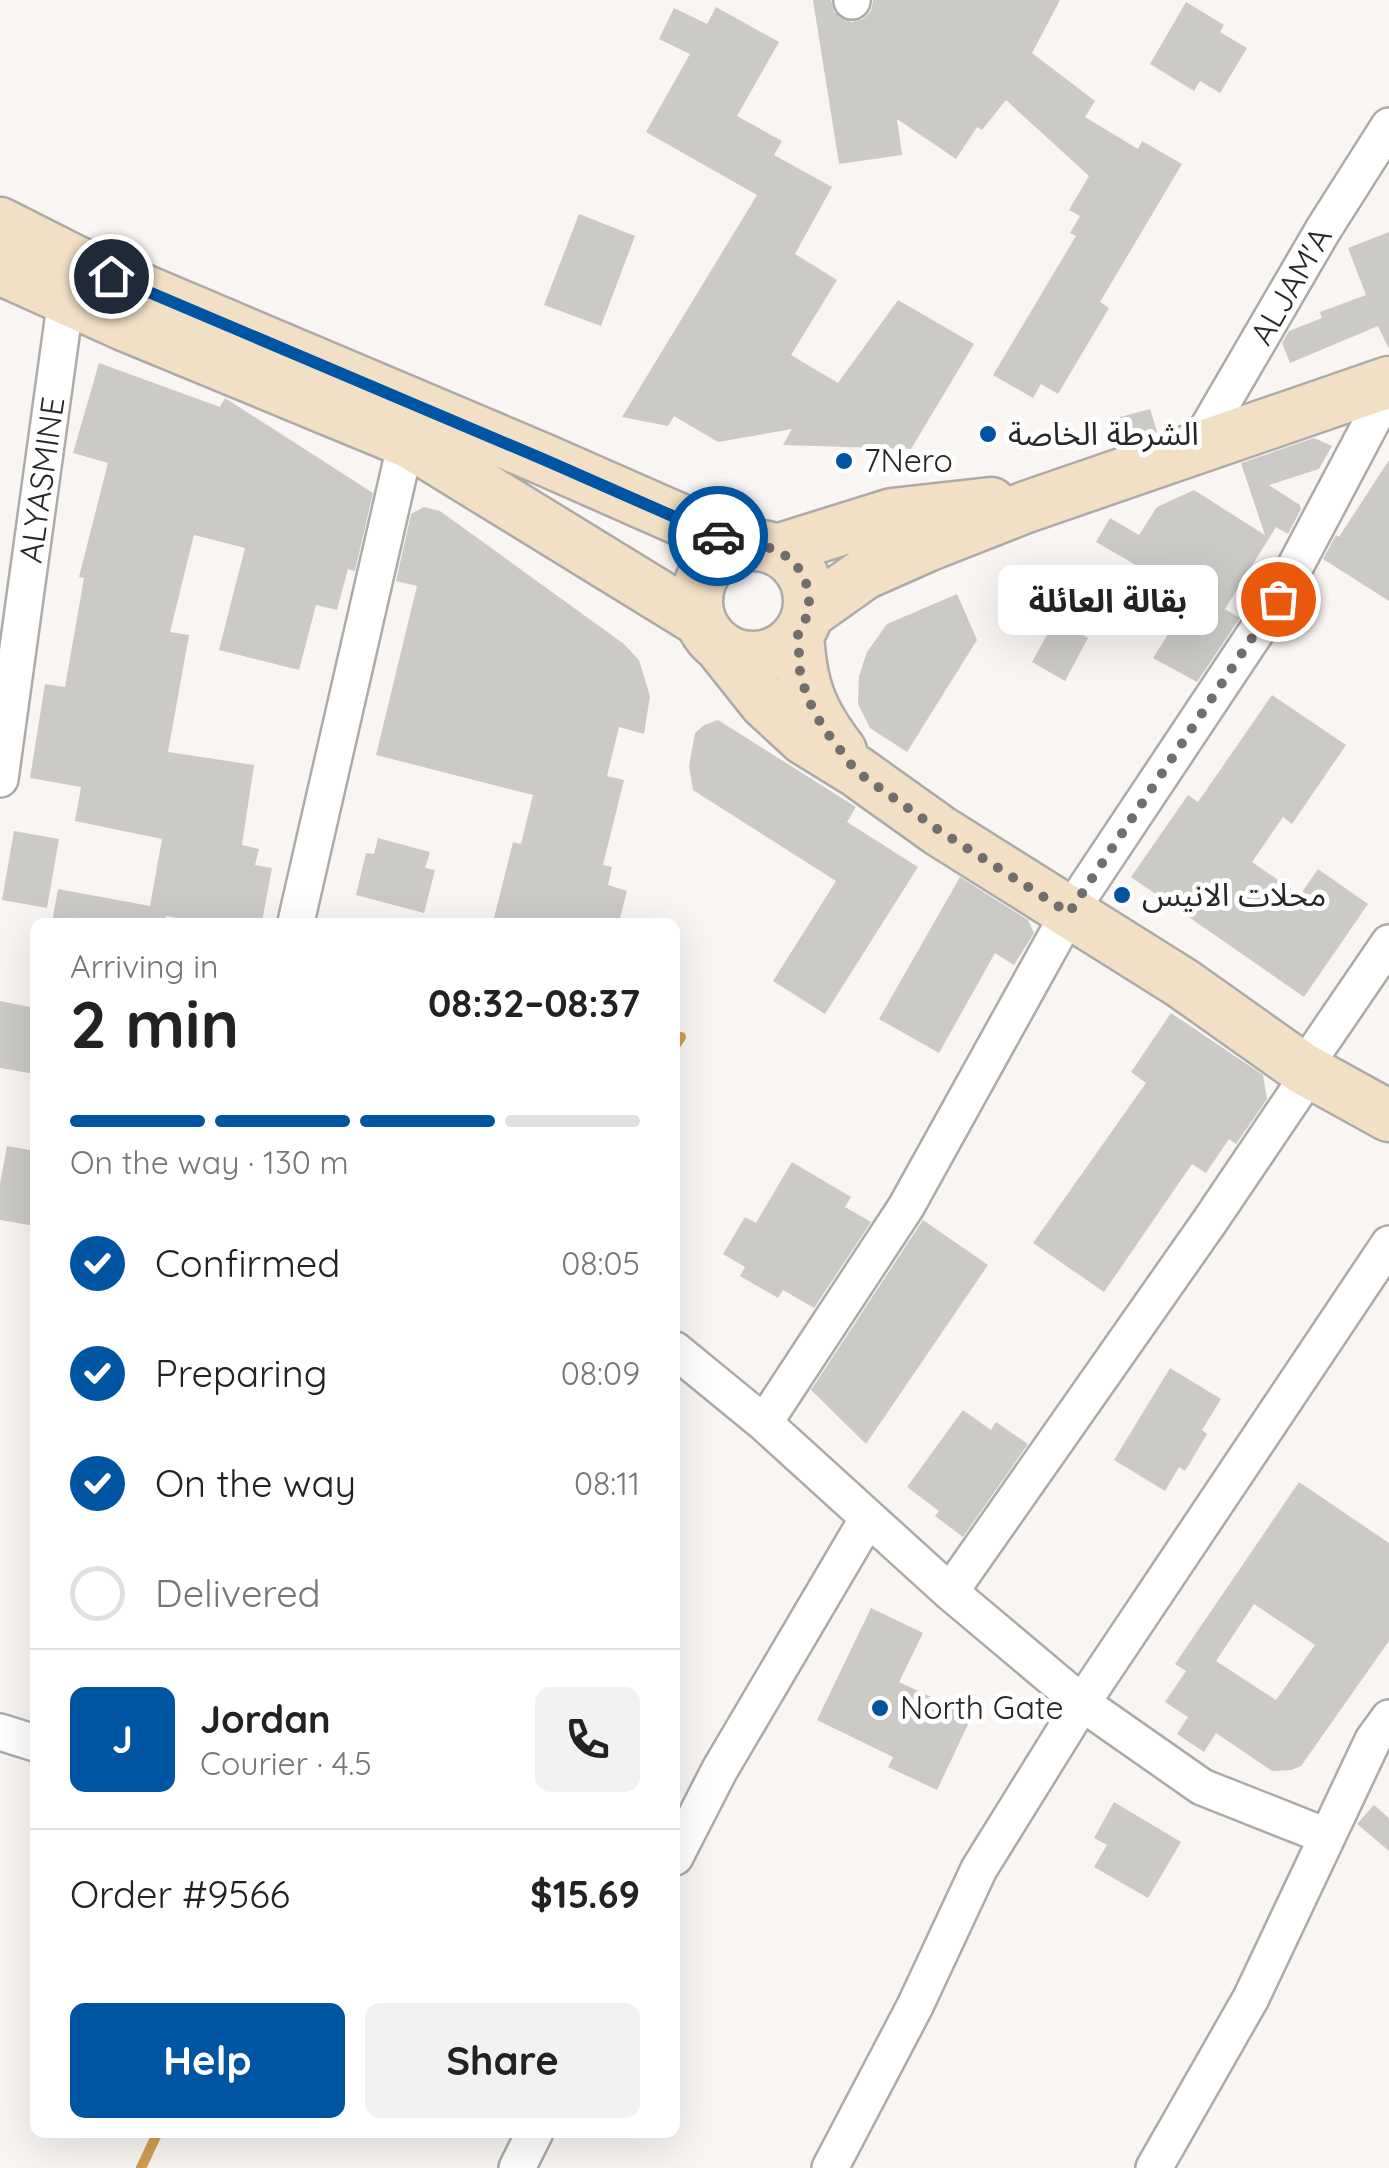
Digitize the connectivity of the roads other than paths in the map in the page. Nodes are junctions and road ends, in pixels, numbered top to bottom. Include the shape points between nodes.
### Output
1 (1389, 126) edge
2 (0, 223) edge
3 (0, 269) edge
4 (66, 299) junction
5 (1389, 386) edge
6 (406, 442) junction
7 (1196, 448) junction
8 (1026, 508) junction
9 (758, 548) junction
10 (804, 623) junction
11 (711, 635) junction
12 (856, 771) junction
13 (0, 779) edge
14 (1069, 913) junction
15 (297, 918) edge
16 (1389, 942) edge
17 (1314, 1060) junction
18 (1389, 1083) edge
19 (1389, 1116) edge
20 (1389, 1244) edge
21 (680, 1354) edge
22 (764, 1422) junction
23 (868, 1518) junction
24 (950, 1592) junction
25 (1082, 1703) junction
26 (1389, 1718) edge
27 (0, 1732) edge
28 (30, 1741) edge
29 (1326, 1836) junction
30 (680, 1848) edge
31 (532, 2138) edge
32 (516, 2168) edge
33 (830, 2168) edge
34 (1154, 2168) edge

1 - 7 street, ALJAM'A
2 - 9 main road
3 - 4 main road
4 - 6 main road
4 - 13 street, ALYASMINE
5 - 7 main road
5 - 14 street via 1278,599
6 - 11 main road
6 - 15 street
7 - 8 main road
8 - 9 main road via 986,502 892,514
8 - 10 main road via 864,574
9 - 10 main road via 793,561 804,576
9 - 11 main road via 722,554 699,583 696,602
10 - 11 main road via 791,644 758,658 739,656
10 - 12 main road via 800,672 807,697
11 - 12 main road via 778,715
12 - 14 main road
14 - 17 main road
14 - 22 street via 906,1207
16 - 17 street
17 - 18 main road
17 - 19 main road
17 - 24 street via 1210,1222
20 - 25 street
21 - 22 street
22 - 23 street
23 - 24 street
23 - 30 street
24 - 25 street
25 - 29 street via 1202,1787
25 - 33 street via 979,1869
26 - 29 street
27 - 28 street
29 - 34 street via 1252,1998
31 - 32 street

